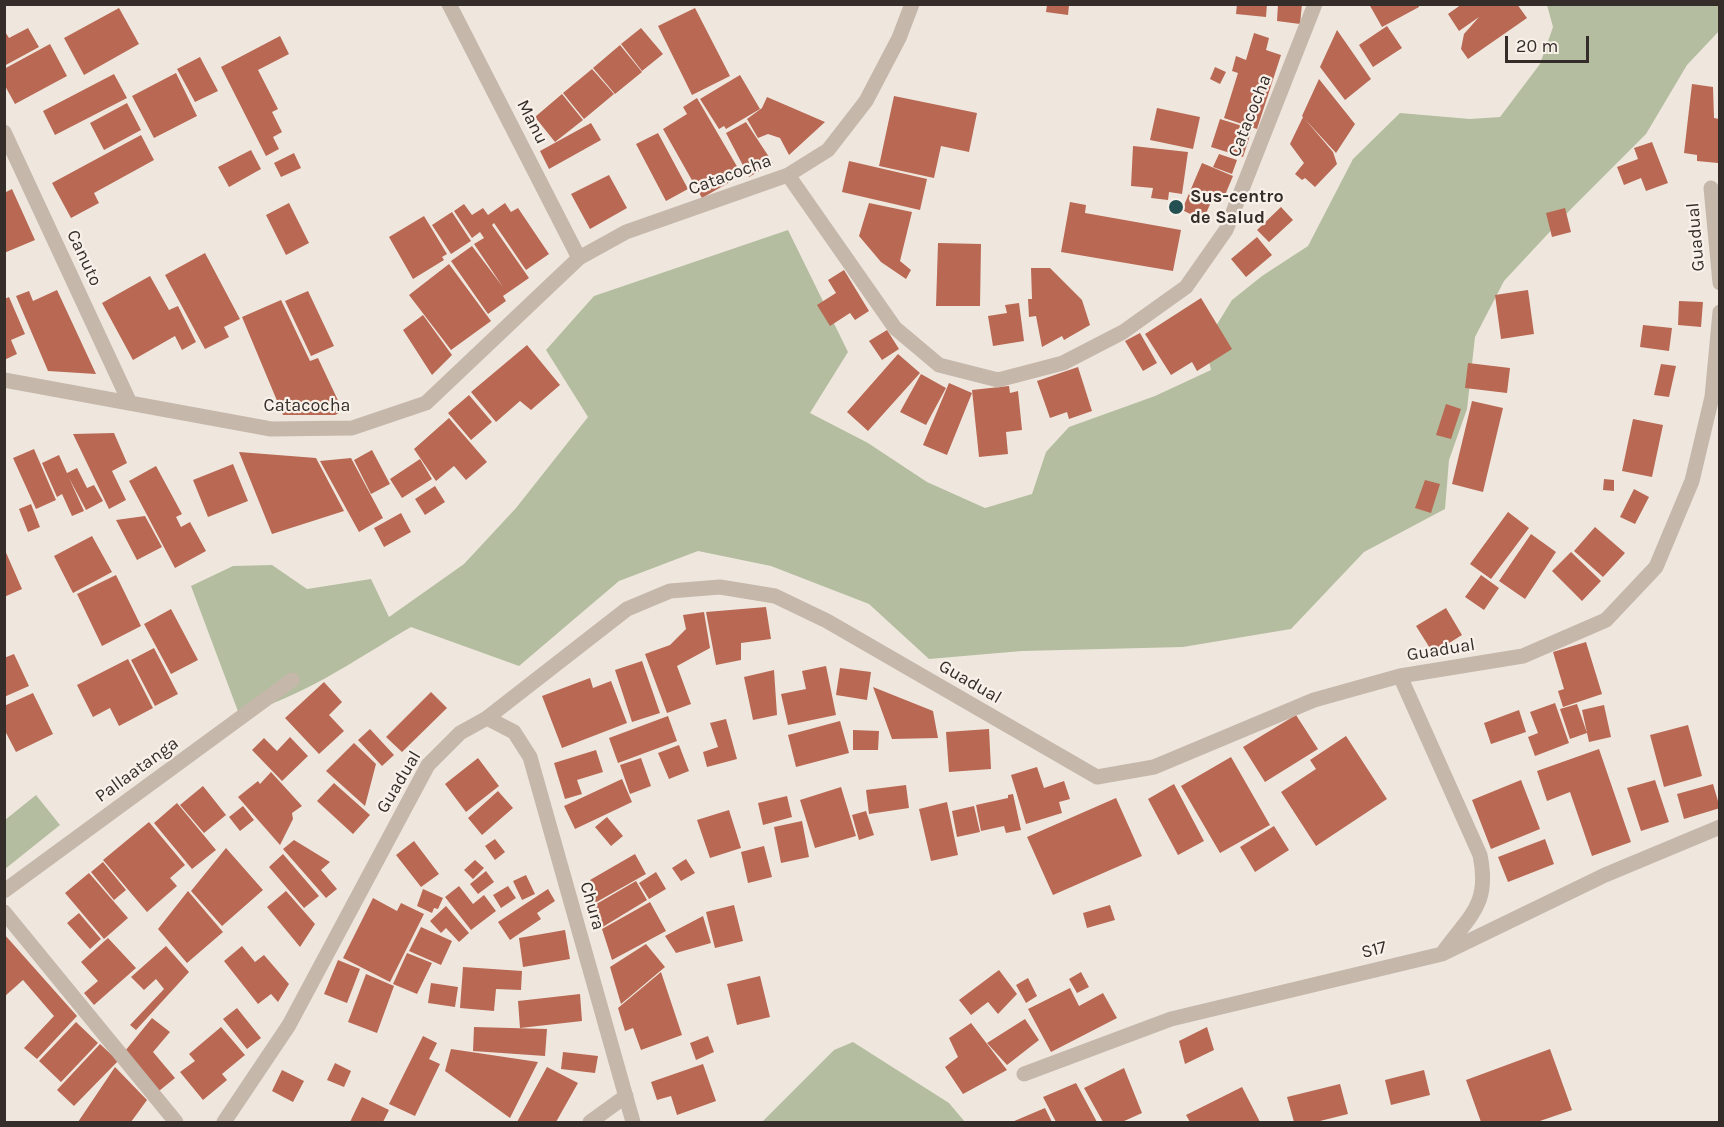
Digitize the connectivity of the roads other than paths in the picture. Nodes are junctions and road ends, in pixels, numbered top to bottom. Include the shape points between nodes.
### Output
1 (450, 4) edge
2 (912, 4) edge
3 (1315, 4) edge
4 (4, 132) edge
5 (788, 175) junction
6 (1711, 188) dead end
7 (579, 258) junction
8 (1719, 283) edge
9 (1719, 312) edge
10 (4, 380) edge
11 (129, 401) junction
12 (1400, 676) junction
13 (292, 680) dead end
14 (488, 718) junction
15 (1719, 826) edge
16 (4, 891) edge
17 (4, 912) edge
18 (1443, 954) junction
19 (1024, 1074) dead end
20 (626, 1096) junction
21 (176, 1122) edge
22 (224, 1122) edge
23 (590, 1122) edge
24 (633, 1122) edge

1 - 7 street, Manu
2 - 5 street via 866,101 828,150
3 - 5 street, Catacocha via 1226,230 1193,277 1124,332 1062,363 998,380 939,365 895,327
4 - 11 street, Canuto
5 - 7 street, Catacocha via 626,232
6 - 8 street, Guadual
7 - 11 street, Catacocha via 426,403 352,428 271,429
9 - 12 street, Guadual via 1712,397 1692,482 1656,567 1606,620 1523,657
10 - 11 street, Catacocha
12 - 14 street, Guadual via 1314,700 1154,767 1097,777 826,621 775,596 720,587 670,591 627,609
12 - 18 street via 1480,855 1485,878 1481,899
13 - 16 street, Pallaatanga
14 - 20 street, Chura via 514,732 530,757
14 - 22 street, Guadual via 460,733 428,765 289,1026
15 - 18 street, S17 via 1605,875
17 - 21 street
18 - 19 street, S17 via 1172,1019
20 - 23 street
20 - 24 street, Chura

